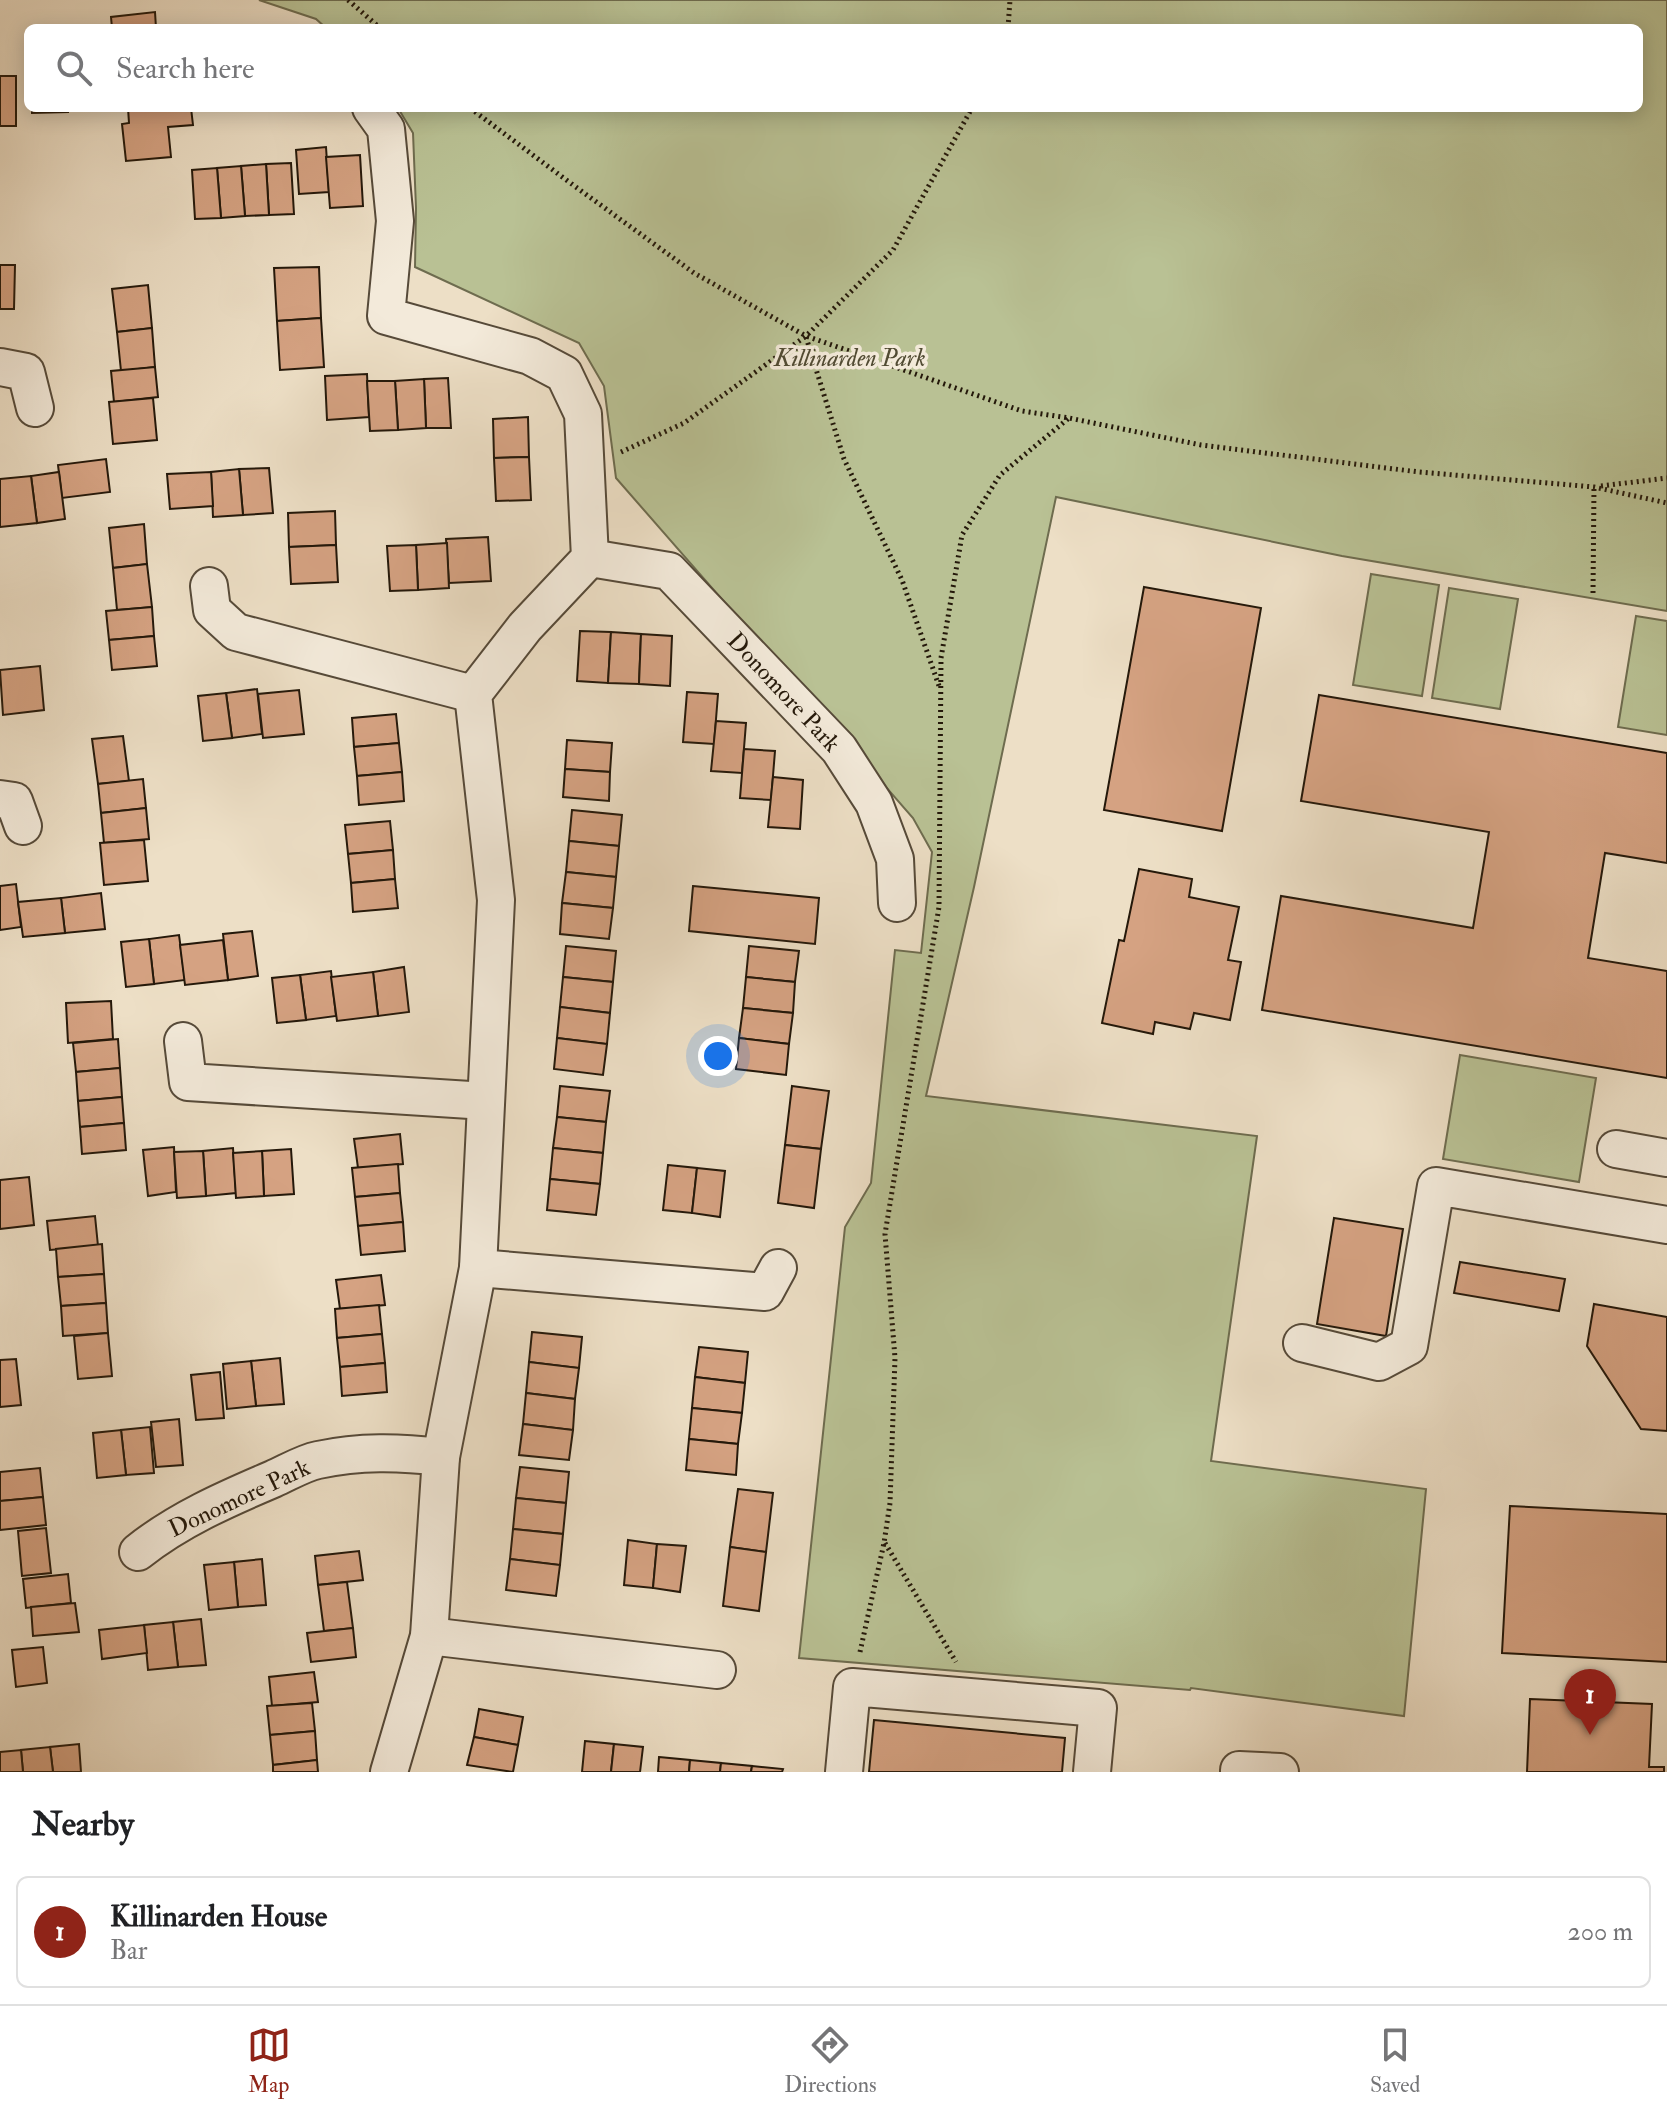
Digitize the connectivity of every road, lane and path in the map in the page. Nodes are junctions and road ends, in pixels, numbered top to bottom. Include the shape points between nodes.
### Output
1 (348, 0) edge
2 (1010, 0) edge
3 (375, 24) edge
4 (1008, 24) edge
5 (374, 112) edge
6 (475, 112) edge
7 (970, 112) edge
8 (806, 336) junction
9 (0, 367) edge
10 (35, 408) dead end
11 (1069, 418) junction
12 (616, 454) dead end
13 (1667, 478) edge
14 (1594, 487) junction
15 (1667, 503) edge
16 (590, 558) junction
17 (209, 586) dead end
18 (1593, 593) dead end
19 (940, 690) junction
20 (473, 694) junction
21 (0, 799) edge
22 (23, 826) dead end
23 (897, 903) dead end
24 (183, 1041) dead end
25 (486, 1101) junction
26 (1616, 1149) dead end
27 (1667, 1158) edge
28 (1667, 1225) edge
29 (478, 1268) junction
30 (778, 1268) dead end
31 (1302, 1343) dead end
32 (441, 1457) junction
33 (884, 1543) junction
34 (138, 1552) dead end
35 (429, 1636) junction
36 (857, 1666) dead end
37 (717, 1670) dead end
38 (964, 1675) dead end
39 (389, 1772) edge
40 (844, 1772) edge
41 (1092, 1772) edge
42 (1239, 1772) edge
43 (1280, 1772) edge

1 - 3 path
2 - 4 path
5 - 16 street via 386,129 395,221 386,316 530,356 564,374 583,414
6 - 8 path via 694,273
7 - 8 path via 893,250
8 - 11 path via 1022,411
8 - 12 path via 684,423
8 - 19 path via 844,459 902,580
9 - 10 street via 26,372
11 - 14 path via 1201,445
11 - 19 path via 1000,475 962,535
13 - 14 path
14 - 15 path
14 - 18 path
16 - 20 street via 525,627
16 - 23 street, Donomore Park via 669,571 839,749 874,803 895,859
17 - 20 street via 212,610 236,632
19 - 33 path via 939,907 885,1234 895,1358
20 - 25 street via 496,900
21 - 22 street via 14,801
24 - 25 street via 188,1082
25 - 29 street
26 - 27 street
28 - 31 street via 1436,1186 1409,1346 1379,1362
29 - 30 street via 765,1292
29 - 32 street
32 - 34 street, Donomore Park via 372,1452 316,1460 164,1532
32 - 35 street
33 - 36 path
33 - 38 path
35 - 37 street
35 - 39 street
40 - 41 street via 852,1687 1098,1708
42 - 43 street

